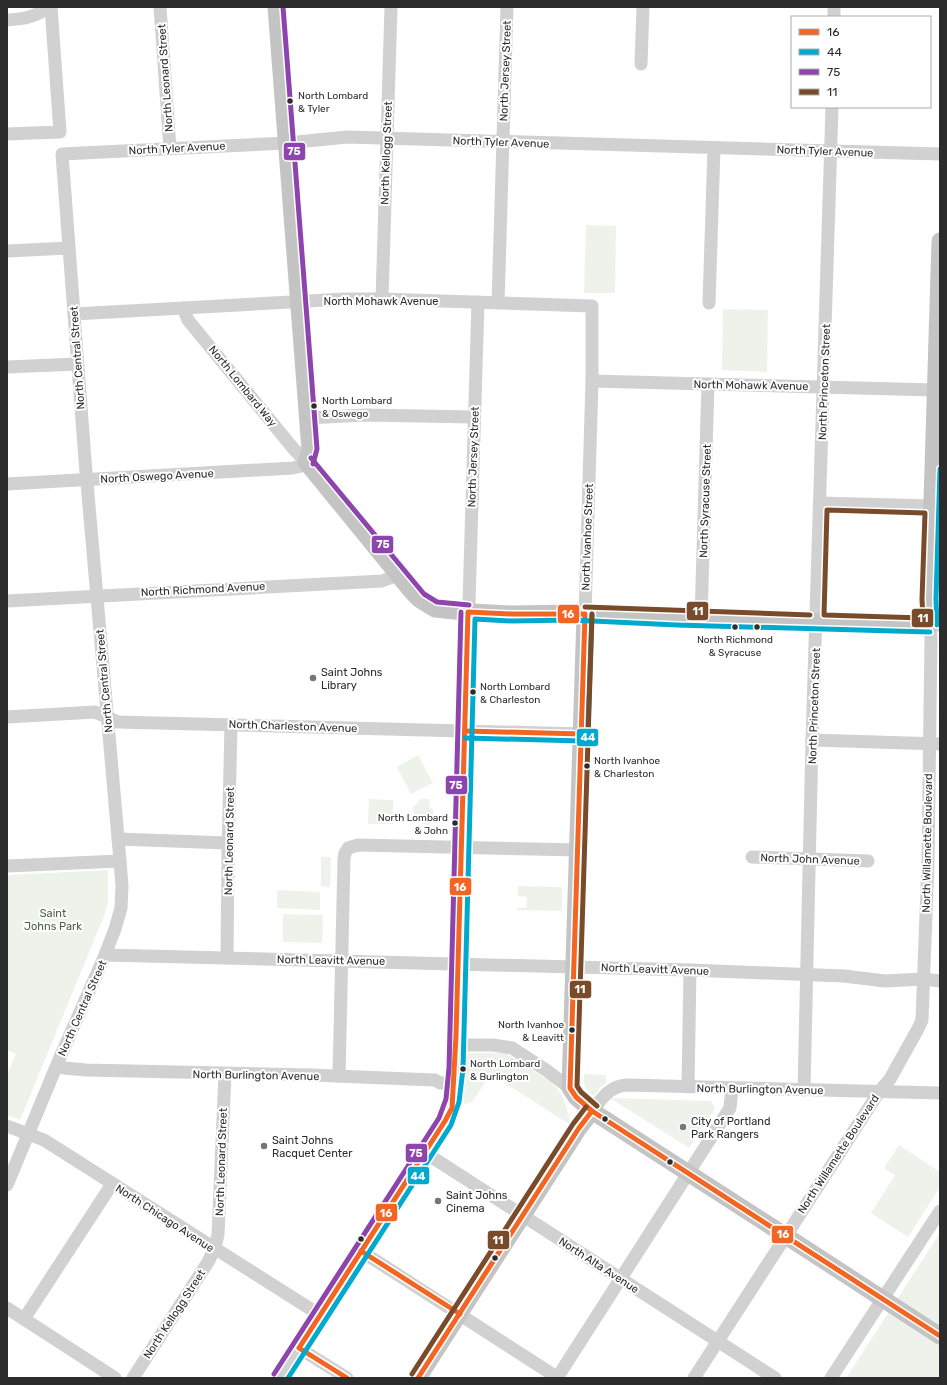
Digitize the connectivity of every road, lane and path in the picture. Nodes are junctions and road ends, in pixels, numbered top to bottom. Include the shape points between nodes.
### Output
1 (50, 7) edge
2 (160, 7) edge
3 (276, 7) edge
4 (390, 7) edge
5 (507, 7) edge
6 (643, 7) edge
7 (7, 20) edge
8 (641, 64) dead end
9 (832, 108) edge
10 (7, 134) edge
11 (387, 139) junction
12 (503, 142) junction
13 (287, 143) junction
14 (714, 148) junction
15 (170, 149) junction
16 (831, 152) junction
17 (62, 154) joint
18 (940, 154) edge
19 (940, 241) edge
20 (69, 248) junction
21 (7, 251) edge
22 (382, 299) junction
23 (299, 302) junction
24 (478, 302) junction
25 (498, 303) junction
26 (709, 303) dead end
27 (592, 306) joint
28 (183, 308) junction
29 (74, 314) junction
30 (77, 364) junction
31 (7, 367) edge
32 (592, 381) junction
33 (708, 384) junction
34 (824, 387) junction
35 (935, 390) junction
36 (307, 418) junction
37 (474, 418) junction
38 (306, 462) junction
39 (86, 480) junction
40 (7, 484) edge
41 (820, 503) junction
42 (932, 506) junction
43 (398, 575) junction
44 (96, 595) junction
45 (7, 601) edge
46 (468, 612) junction
47 (585, 614) junction
48 (701, 619) junction
49 (817, 622) junction
50 (935, 625) edge
51 (7, 717) edge
52 (107, 718) junction
53 (231, 724) junction
54 (465, 731) junction
55 (582, 734) junction
56 (812, 740) junction
57 (935, 744) edge
58 (118, 839) junction
59 (228, 843) junction
60 (461, 847) junction
61 (578, 850) junction
62 (752, 857) dead end
63 (810, 858) junction
64 (120, 861) junction
65 (868, 861) dead end
66 (934, 861) edge
67 (7, 866) edge
68 (105, 955) junction
69 (227, 958) junction
70 (342, 960) junction
71 (458, 963) junction
72 (574, 966) junction
73 (690, 970) junction
74 (807, 974) junction
75 (923, 979) junction
76 (940, 981) edge
77 (456, 1045) junction
78 (57, 1065) junction
79 (225, 1074) junction
80 (339, 1076) junction
81 (455, 1084) junction
82 (688, 1087) junction
83 (570, 1088) junction
84 (732, 1088) junction
85 (804, 1090) junction
86 (878, 1092) junction
87 (940, 1093) edge
88 (592, 1111) junction
89 (7, 1126) edge
90 (28, 1135) junction
91 (424, 1152) junction
92 (688, 1173) junction
93 (112, 1184) junction
94 (7, 1185) edge
95 (940, 1211) edge
96 (522, 1216) junction
97 (214, 1250) junction
98 (361, 1252) junction
99 (620, 1279) junction
100 (7, 1308) edge
101 (460, 1314) junction
102 (320, 1315) junction
103 (24, 1319) junction
104 (940, 1336) edge
105 (718, 1342) junction
106 (299, 1348) junction
107 (115, 1378) edge
108 (133, 1378) edge
109 (280, 1378) edge
110 (347, 1378) edge
111 (418, 1378) edge
112 (558, 1378) edge
113 (694, 1378) edge
114 (774, 1378) edge
115 (831, 1378) edge

1 - 7 street via 37,15
1 - 10 street via 60,132
2 - 15 street, North Leonard Street
3 - 13 main road
4 - 11 street, North Kellogg Street
5 - 12 street, North Jersey Street
6 - 8 street
9 - 16 street, North Princeton Street
11 - 12 street, North Tyler Avenue
11 - 13 street, North Tyler Avenue via 335,138
11 - 22 street, North Kellogg Street
12 - 14 street, North Tyler Avenue
12 - 25 street, North Jersey Street
13 - 15 street, North Tyler Avenue
13 - 23 main road
14 - 16 street, North Tyler Avenue
14 - 26 street
15 - 17 street, North Tyler Avenue
16 - 18 street, North Tyler Avenue
16 - 34 street, North Princeton Street
17 - 20 street, North Central Street
19 - 35 main road, North Willamette Boulevard
20 - 21 street
20 - 29 street, North Central Street
22 - 23 street, North Mohawk Avenue
22 - 24 street, North Mohawk Avenue
23 - 28 street, North Mohawk Avenue
23 - 36 main road
24 - 25 street, North Mohawk Avenue
24 - 37 street, North Jersey Street
25 - 27 street, North Mohawk Avenue
27 - 32 street, North Ivanhoe Street
28 - 29 street, North Mohawk Avenue
28 - 38 street, North Lombard Way via 188,320
29 - 30 street, North Central Street
30 - 31 street
30 - 39 street, North Central Street
32 - 33 street, North Mohawk Avenue
32 - 47 street, North Ivanhoe Street
33 - 34 street, North Mohawk Avenue
33 - 48 street, North Syracuse Street
34 - 35 street, North Mohawk Avenue
34 - 41 street, North Princeton Street
35 - 42 main road, North Willamette Boulevard
36 - 37 street via 365,415
36 - 38 main road via 310,450
37 - 46 street, North Jersey Street
38 - 39 street, North Oswego Avenue via 293,468
38 - 43 main road
39 - 40 street, North Oswego Avenue
39 - 44 street, North Central Street
41 - 42 street
41 - 49 street, North Princeton Street
42 - 50 main road, North Willamette Boulevard via 929,599
43 - 44 street, North Richmond Avenue via 382,580
43 - 46 main road via 424,603 436,609
44 - 45 street, North Richmond Avenue
44 - 52 street, North Central Street
46 - 47 main road
46 - 54 street, North Jersey Street
47 - 48 main road
47 - 55 main road, North Ivanhoe Street via 580,725
48 - 49 main road
49 - 50 main road
49 - 56 street, North Princeton Street
50 - 57 street, North Willamette Boulevard via 932,638
51 - 52 street, North Charleston Avenue via 95,712
52 - 53 street, North Charleston Avenue via 118,722
52 - 58 street, North Central Street
53 - 54 street, North Charleston Avenue
53 - 59 street, North Leonard Street
54 - 55 street, North Charleston Avenue
54 - 60 street, North Jersey Street
55 - 61 main road, North Ivanhoe Street
56 - 57 street
56 - 63 street, North Princeton Street
57 - 66 street, North Willamette Boulevard
58 - 59 street
58 - 64 street, North Central Street
59 - 69 street, North Leonard Street
60 - 61 street
60 - 70 street via 358,845 348,848 344,859
60 - 71 street, North Jersey Street
61 - 72 main road, North Ivanhoe Street
62 - 63 street, North John Avenue
63 - 65 street, North John Avenue
63 - 74 street, North Princeton Street
64 - 67 street
64 - 68 street, North Central Street via 121,908
66 - 75 street, North Willamette Boulevard
68 - 69 street, North Leavitt Avenue
68 - 78 street, North Central Street
69 - 70 street, North Leavitt Avenue
70 - 71 street, North Leavitt Avenue
70 - 80 street
71 - 72 street, North Leavitt Avenue
71 - 77 street, North Jersey Street
72 - 73 street, North Leavitt Avenue
72 - 83 main road, North Ivanhoe Street
73 - 74 street, North Leavitt Avenue
73 - 82 street
74 - 75 street, North Leavitt Avenue via 885,982
74 - 85 street, North Princeton Street
75 - 76 street, North Leavitt Avenue
75 - 86 street, North Willamette Boulevard via 920,1024 890,1079
77 - 81 street, North Jersey Street
77 - 83 street via 512,1048
78 - 79 street, North Burlington Avenue via 86,1070
78 - 90 street, North Central Street
79 - 80 street, North Burlington Avenue
79 - 97 street, North Leonard Street via 218,1235
80 - 81 street, North Burlington Avenue via 435,1080
81 - 91 street, North Jersey Street via 449,1114
82 - 84 street, North Burlington Avenue
82 - 88 street, North Burlington Avenue via 619,1085 612,1088
83 - 88 main road
84 - 85 street, North Burlington Avenue
84 - 92 street via 730,1108
85 - 86 street, North Burlington Avenue
86 - 87 street, North Burlington Avenue
86 - 105 street, North Willamette Boulevard
88 - 92 main road
88 - 96 main road
89 - 90 street, North Chicago Avenue
90 - 93 street, North Chicago Avenue via 44,1140
90 - 94 street, North Central Street
91 - 96 street, North Alta Avenue
91 - 98 street, North Jersey Street
92 - 99 street
92 - 104 main road, bridge
93 - 97 street, North Chicago Avenue
93 - 103 street
95 - 115 street
96 - 99 street, North Alta Avenue
96 - 101 main road
97 - 102 street, North Chicago Avenue
97 - 108 street, North Kellogg Street
98 - 101 street
98 - 102 street, North Jersey Street
99 - 105 street, North Alta Avenue
99 - 112 street
100 - 103 street
101 - 111 main road
101 - 112 street
102 - 106 street, North Jersey Street
103 - 107 street
105 - 113 street, North Willamette Boulevard
105 - 114 street, North Alta Avenue
106 - 109 street, North Jersey Street
106 - 110 street

